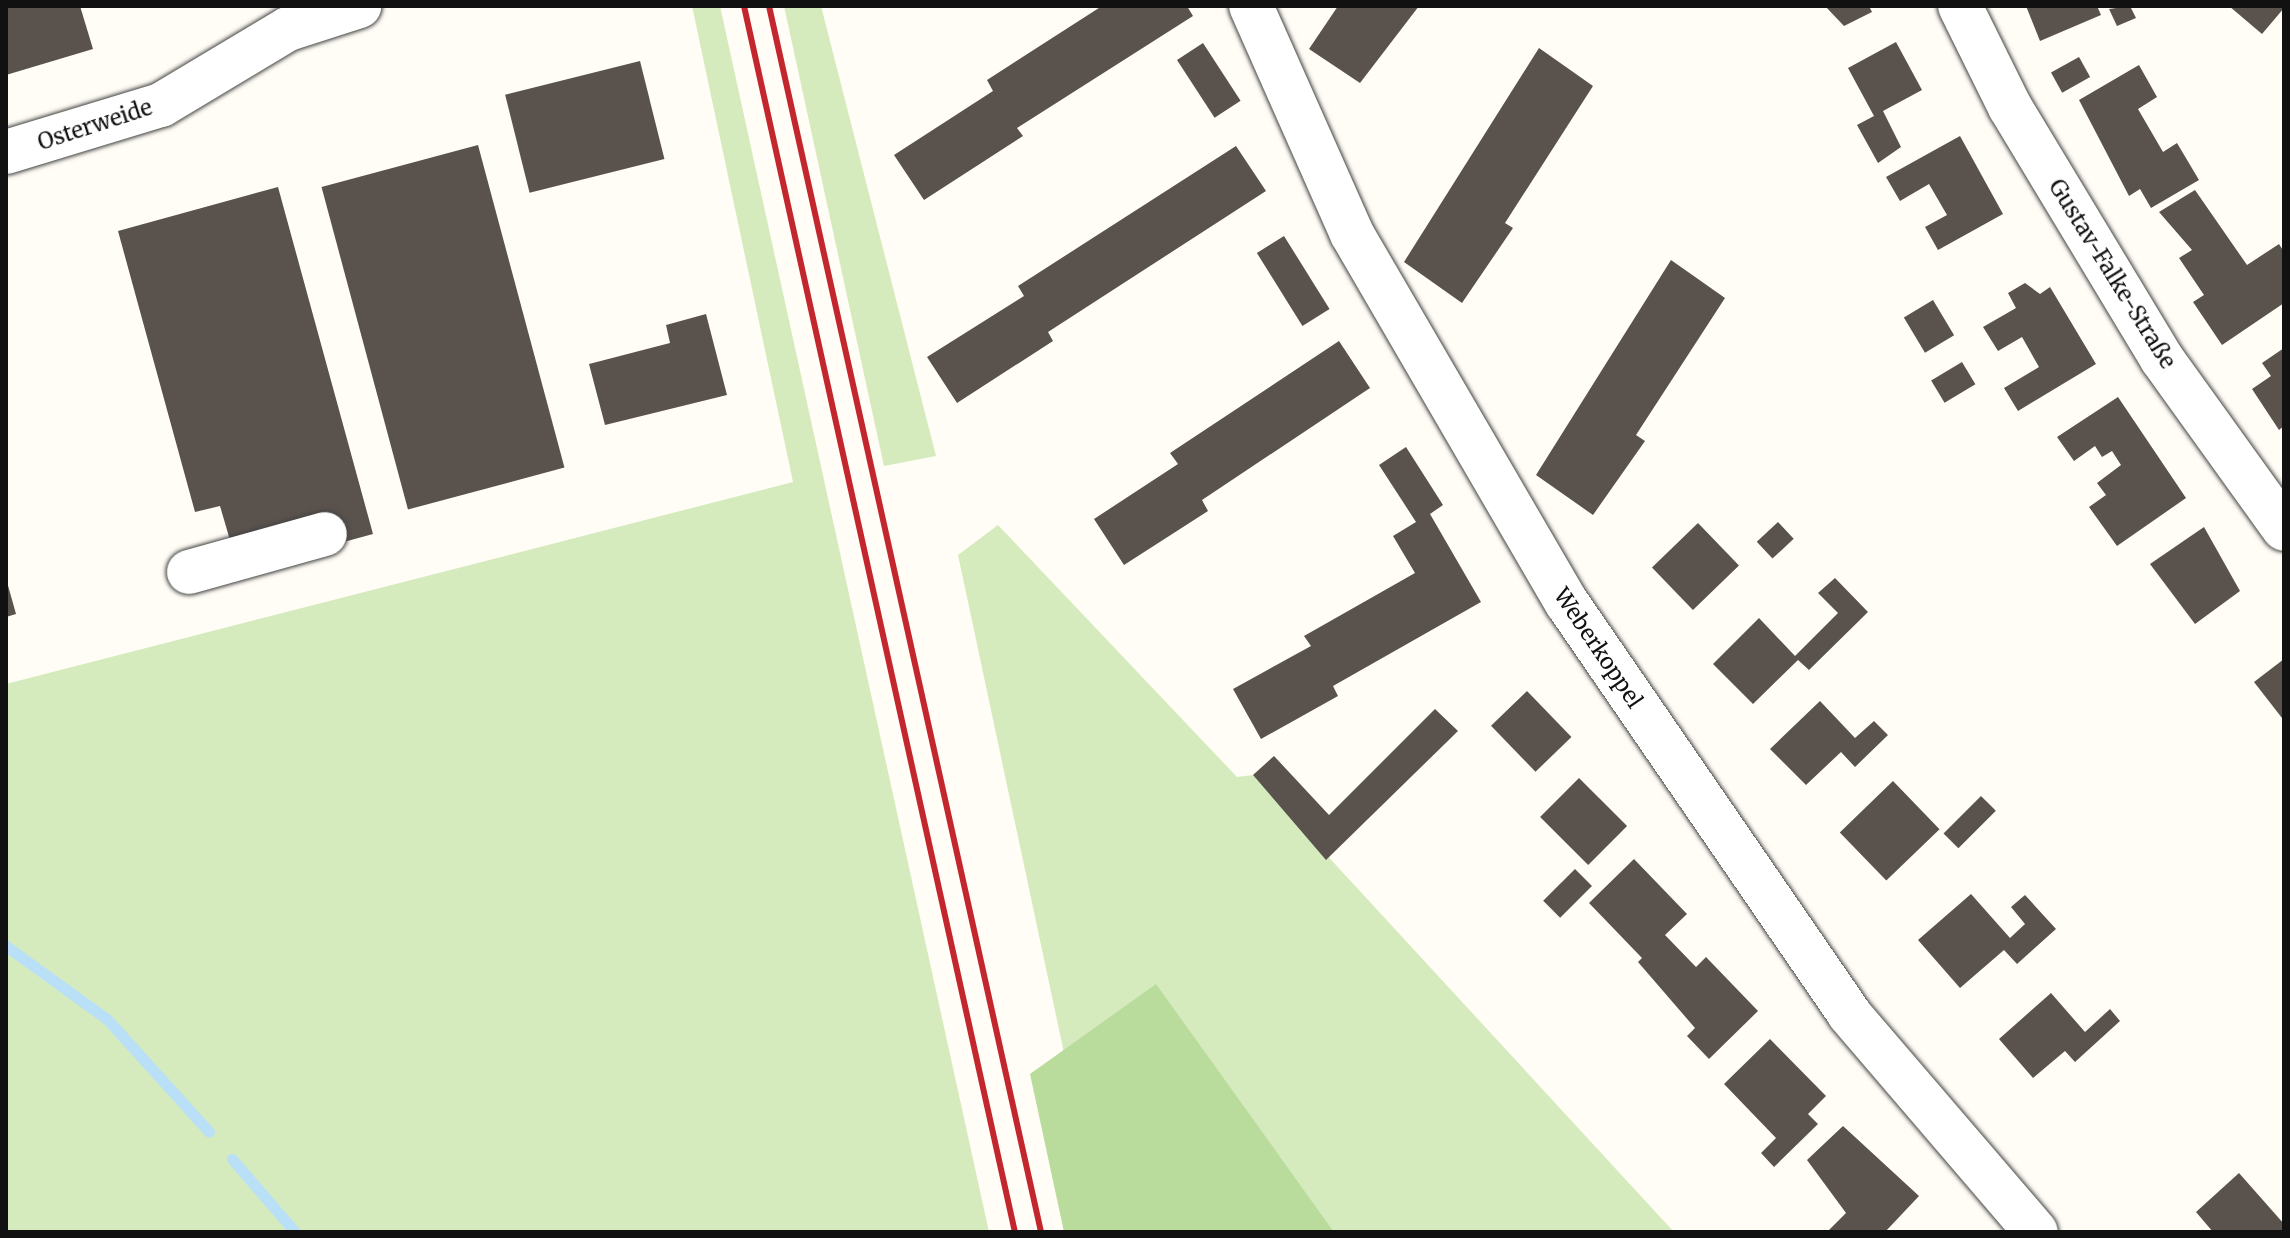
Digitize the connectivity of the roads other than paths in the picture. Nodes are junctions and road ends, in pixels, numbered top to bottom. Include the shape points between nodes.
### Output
1 (359, 6) edge
2 (1251, 6) edge
3 (1960, 6) edge
4 (6, 152) edge
5 (2284, 529) edge
6 (325, 534) dead end
7 (189, 572) dead end
8 (2036, 1232) edge

1 - 4 street, Osterweide via 288,29 161,105
2 - 8 street, Weberkoppel via 1352,234 1567,603 1849,1014
3 - 5 street, Gustav-Falke-Straße via 2010,107 2162,359
6 - 7 street

